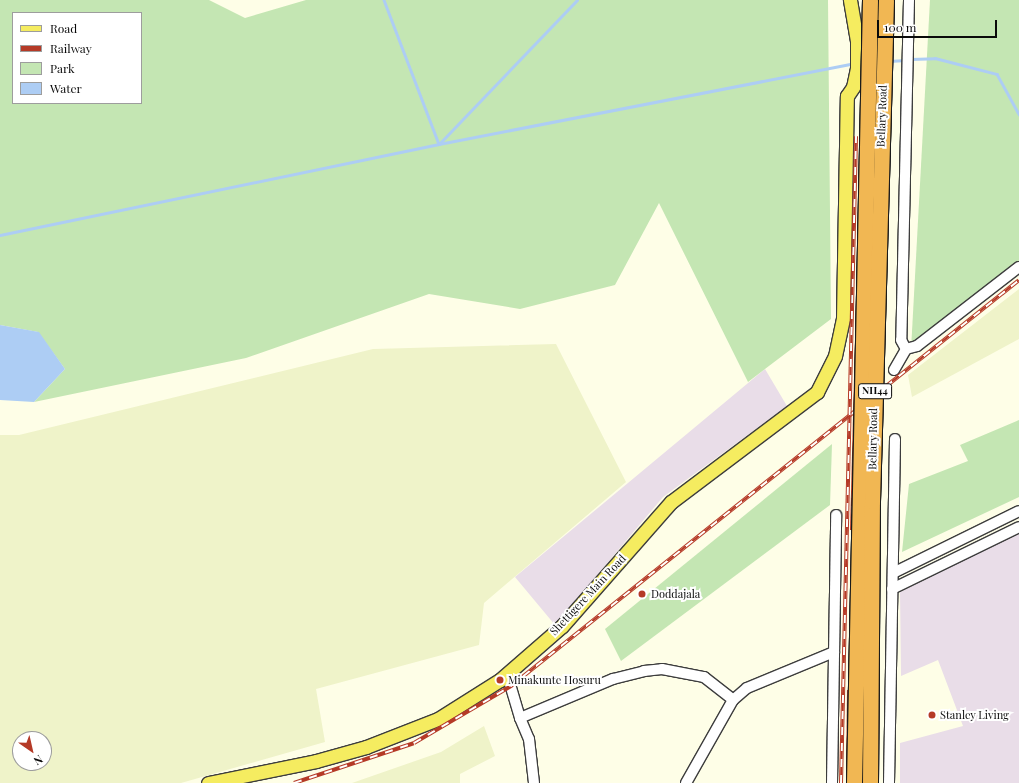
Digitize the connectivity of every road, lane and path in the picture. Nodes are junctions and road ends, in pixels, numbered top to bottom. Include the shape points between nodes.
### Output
1 (850, 0) edge
2 (870, 0) edge
3 (886, 0) edge
4 (909, 0) edge
5 (1019, 267) edge
6 (906, 349) junction
7 (894, 370) dead end
8 (895, 439) dead end
9 (1019, 510) edge
10 (836, 515) dead end
11 (1019, 527) edge
12 (892, 573) junction
13 (892, 589) junction
14 (834, 652) junction
15 (507, 674) junction
16 (733, 700) junction
17 (520, 718) junction
18 (208, 783) edge
19 (534, 783) edge
20 (686, 783) edge
21 (832, 783) edge
22 (854, 783) edge
23 (870, 783) edge
24 (889, 783) edge

1 - 15 main road, Shettigere Main Road via 857,41 857,68 853,87 847,96 843,318 835,356 817,392 672,502 562,626
2 - 22 highway, Bellary Road / NH44, bridge
3 - 23 highway, Bellary Road / NH44, bridge via 872,493
4 - 6 street via 901,340
5 - 6 street via 917,346
6 - 7 street
8 - 12 street
9 - 12 street
10 - 14 street
11 - 13 street
12 - 13 street
13 - 24 street
14 - 16 street via 751,684
14 - 21 street
15 - 17 street
15 - 18 main road, Shettigere Main Road via 438,719 366,746 316,761
16 - 17 street via 704,677 650,670 612,679
16 - 20 street
17 - 19 street via 528,739

